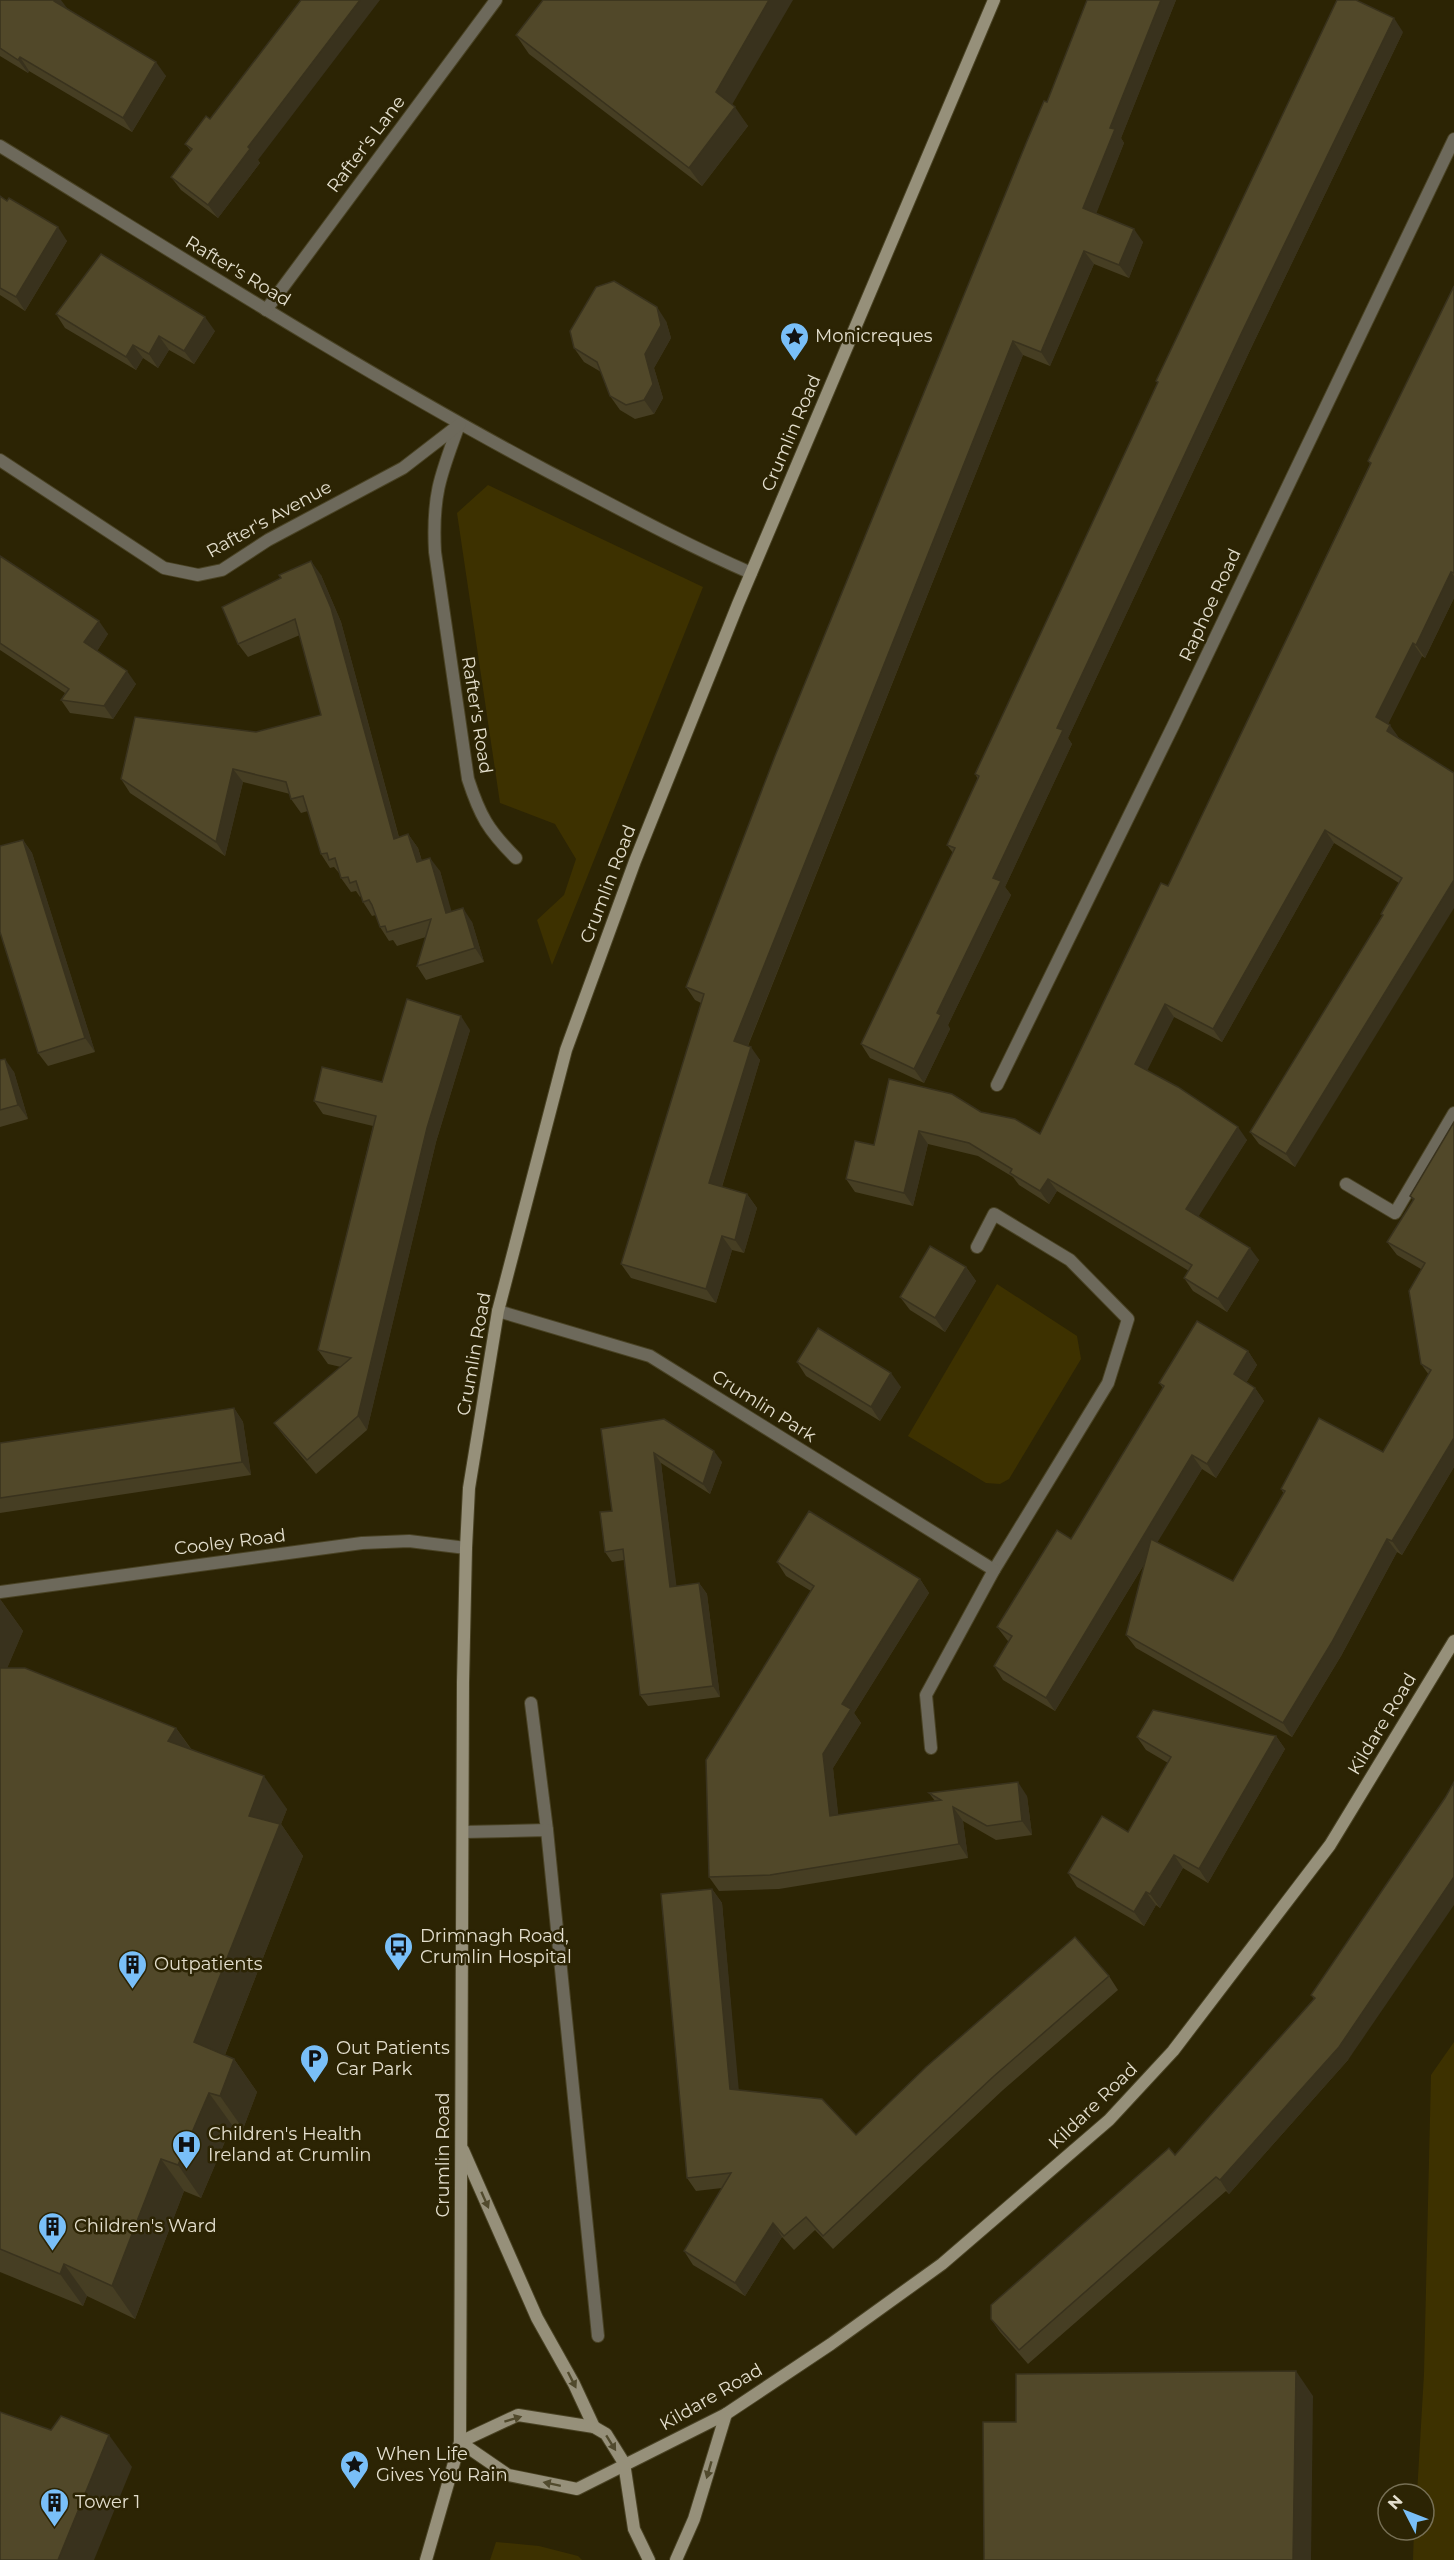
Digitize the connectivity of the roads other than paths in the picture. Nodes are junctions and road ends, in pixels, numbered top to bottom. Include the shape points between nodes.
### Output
1 (496, 0) edge
2 (994, 0) edge
3 (1454, 139) edge
4 (0, 146) edge
5 (266, 310) junction
6 (460, 424) junction
7 (0, 460) edge
8 (752, 573) junction
9 (516, 858) dead end
10 (997, 1085) dead end
11 (1454, 1113) edge
12 (1346, 1184) dead end
13 (977, 1247) dead end
14 (498, 1311) junction
15 (466, 1548) junction
16 (994, 1570) junction
17 (0, 1592) edge
18 (1454, 1641) edge
19 (531, 1702) dead end
20 (931, 1748) dead end
21 (547, 1830) junction
22 (463, 1832) junction
23 (461, 2146) junction
24 (598, 2336) dead end
25 (726, 2414) junction
26 (594, 2427) junction
27 (460, 2442) junction
28 (624, 2463) junction
29 (426, 2560) edge
30 (649, 2560) edge
31 (676, 2560) edge

1 - 5 street, Rafter's Lane
2 - 8 main road, Crumlin Road
3 - 10 street, Raphoe Road
4 - 5 street, Rafter's Road
5 - 6 street, Rafter's Road
6 - 7 street, Rafter's Avenue via 403,468 268,540 222,570 198,575 164,568
6 - 8 street, Rafter's Road via 642,521
6 - 9 street, Rafter's Road via 437,485 433,515 435,552 468,779 479,814
8 - 14 main road, Crumlin Road via 635,861 566,1050
11 - 12 street via 1395,1213
13 - 16 street via 994,1214 1070,1260 1128,1319 1108,1383
14 - 15 main road, Crumlin Road via 469,1488
14 - 16 street, Crumlin Park via 650,1356
15 - 17 street, Cooley Road via 409,1541 362,1544
15 - 22 main road, Crumlin Road
16 - 20 street via 926,1695
18 - 25 main road, Kildare Road via 1330,1845 1173,2051 1109,2120 942,2264
19 - 21 street
21 - 22 street
21 - 24 street
22 - 23 main road, Crumlin Road
23 -> 26 main road via 537,2318
23 - 27 main road, Crumlin Road
25 - 28 main road, Kildare Road
25 -> 31 main road via 694,2519
27 -> 26 main road via 518,2415
26 -> 28 main road via 606,2434
28 -> 27 main road, Kildare Road via 577,2489 508,2475
27 - 29 main road, Crumlin Road
28 - 30 main road via 634,2529

